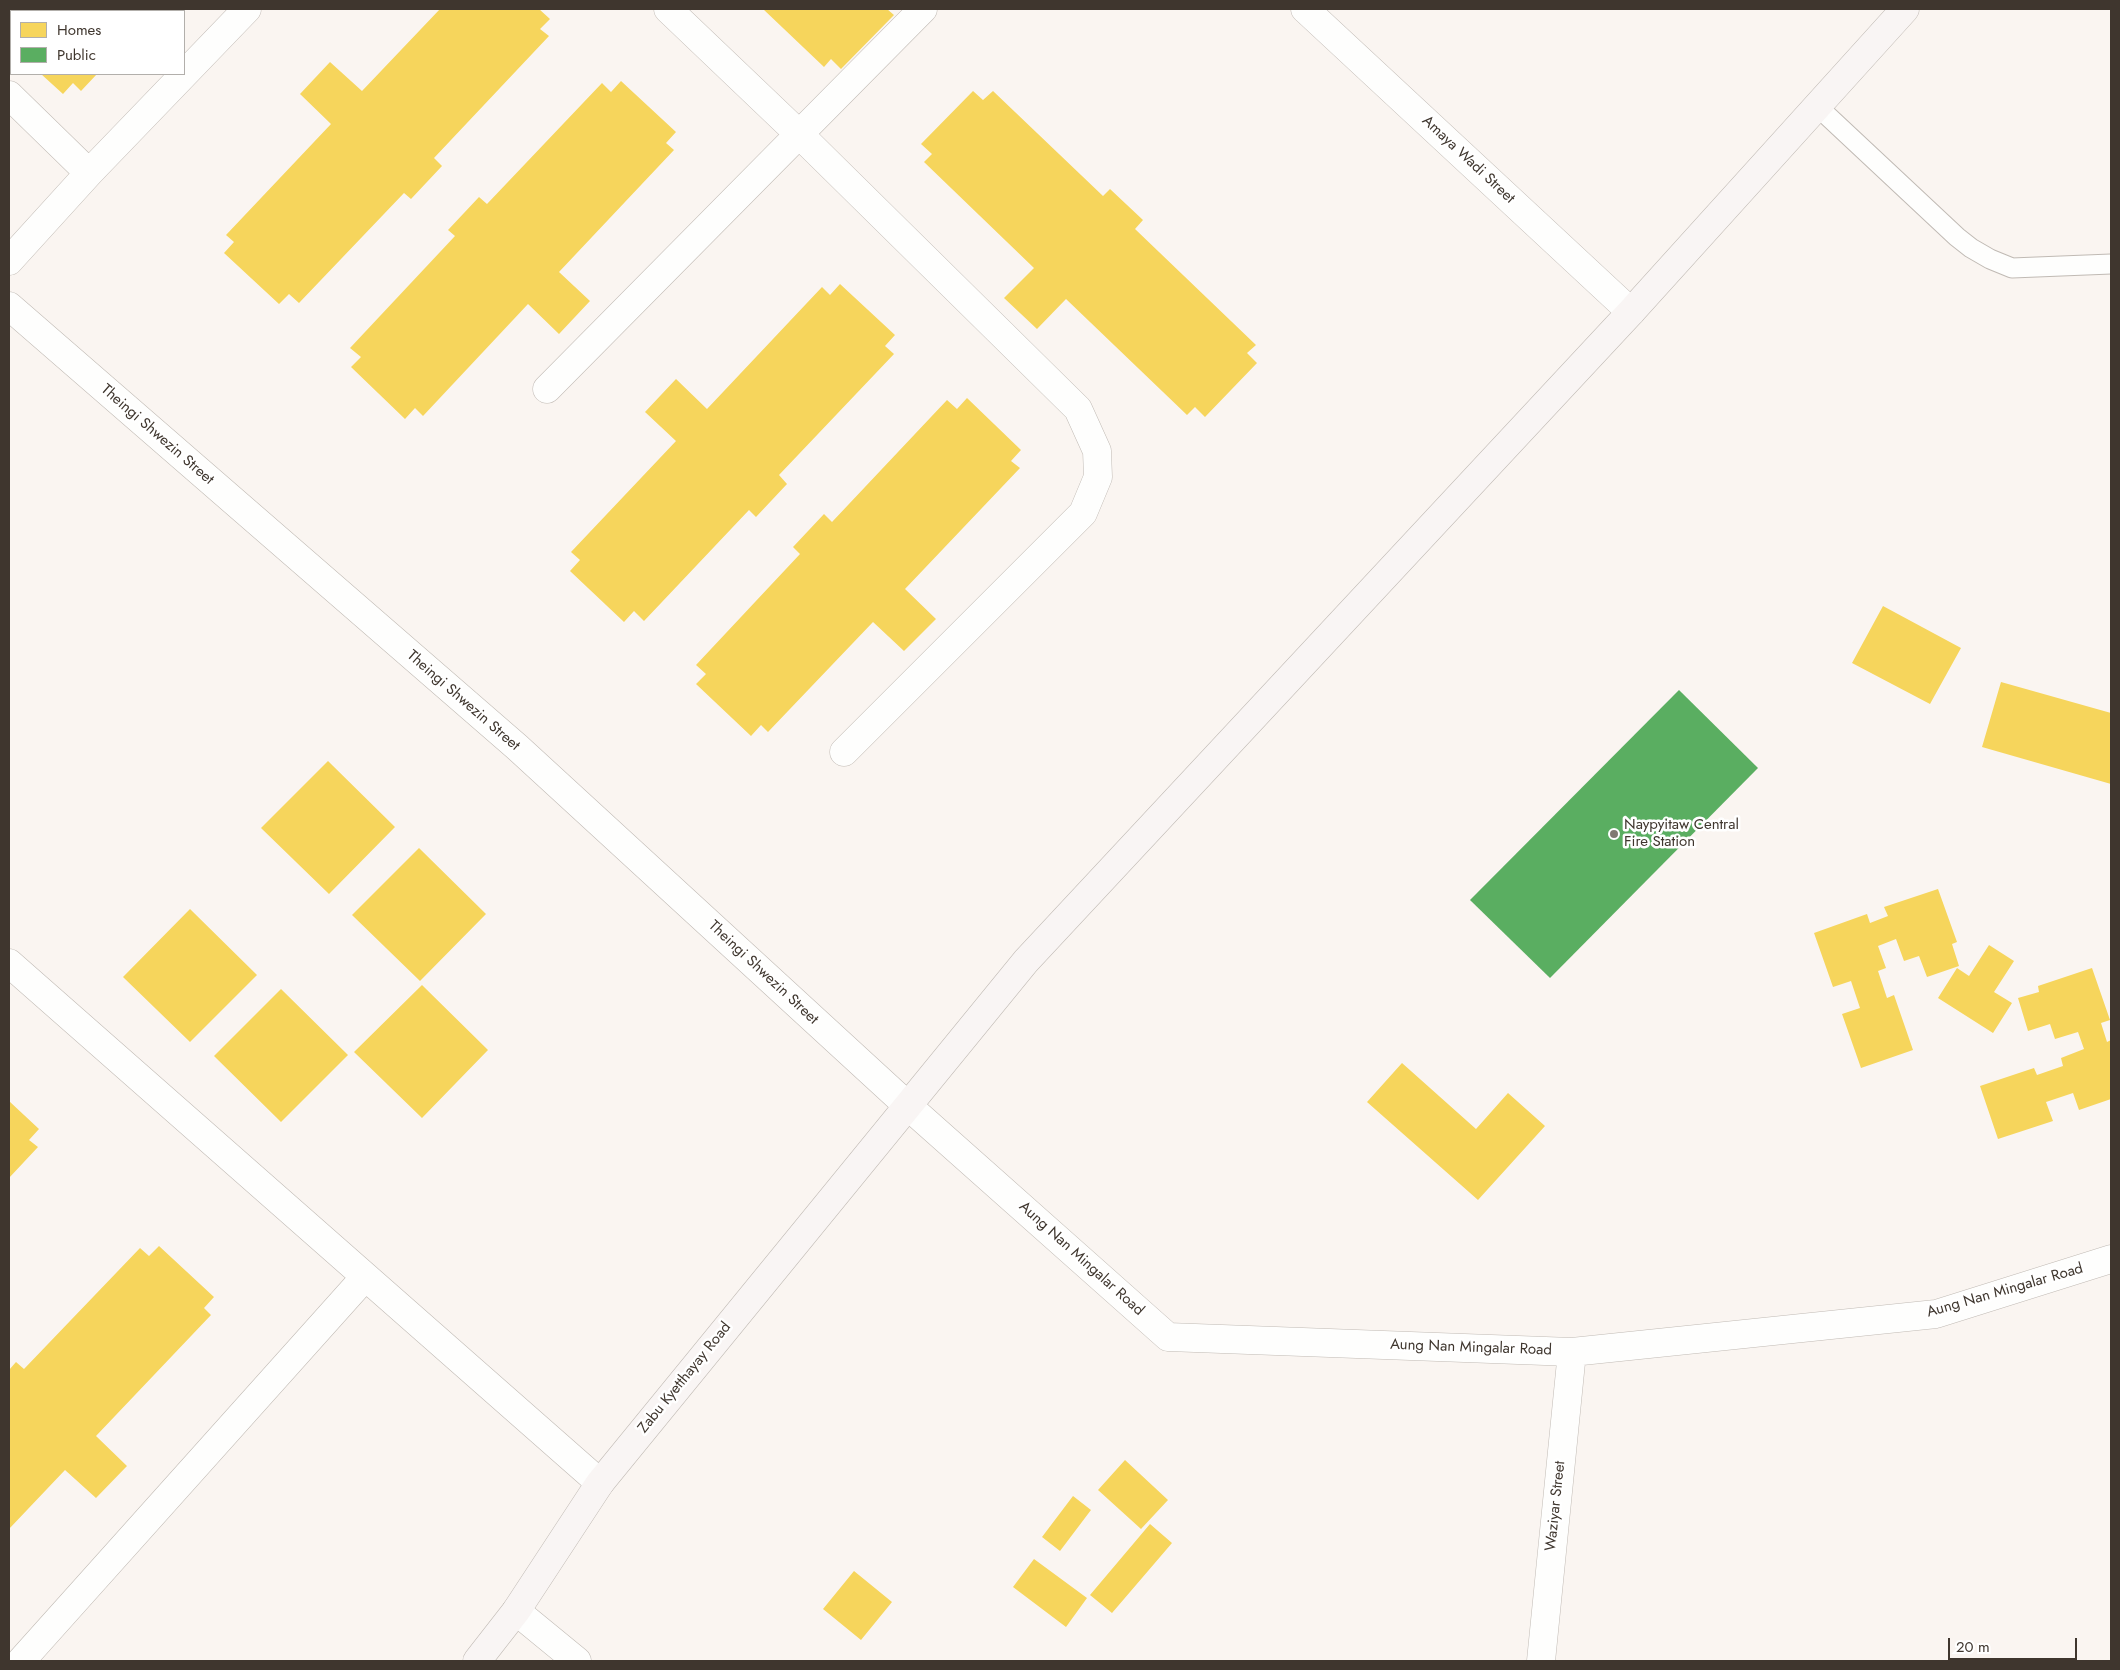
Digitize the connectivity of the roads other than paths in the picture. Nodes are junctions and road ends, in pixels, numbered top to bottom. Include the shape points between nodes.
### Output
1 (247, 9) edge
2 (668, 9) edge
3 (923, 9) edge
4 (1305, 9) edge
5 (1905, 9) edge
6 (185, 73) edge
7 (183, 75) edge
8 (9, 95) edge
9 (1817, 106) junction
10 (799, 134) junction
11 (89, 172) junction
12 (9, 261) edge
13 (2111, 264) edge
14 (9, 306) edge
15 (1631, 312) junction
16 (547, 389) dead end
17 (844, 752) dead end
18 (9, 963) edge
19 (908, 1106) junction
20 (2111, 1259) edge
21 (365, 1277) junction
22 (1572, 1352) junction
23 (600, 1483) junction
24 (516, 1611) junction
25 (21, 1661) edge
26 (477, 1661) edge
27 (577, 1661) edge
28 (1540, 1661) edge

1 - 6 street
2 - 10 street
3 - 10 street
4 - 15 street, Amaya Wadi Street
5 - 9 main road, Zabu Kyetthayay Road
7 - 11 street
8 - 11 street
9 - 13 lane via 1958,237 1990,259 2012,268
9 - 15 main road, Zabu Kyetthayay Road
10 - 16 street
10 - 17 street via 1078,409 1097,451 1098,477 1084,513
11 - 12 street
14 - 19 street, Theingi Shwezin Street via 517,747
15 - 19 main road, Zabu Kyetthayay Road via 1026,961
18 - 21 street
19 - 22 street, Aung Nan Mingalar Road via 1168,1337
19 - 23 main road, Zabu Kyetthayay Road
20 - 22 street, Aung Nan Mingalar Road via 1936,1314
21 - 23 street
21 - 25 street
22 - 28 street, Waziyar Street
23 - 24 main road, Zabu Kyetthayay Road
24 - 26 main road, Zabu Kyetthayay Road
24 - 27 street

